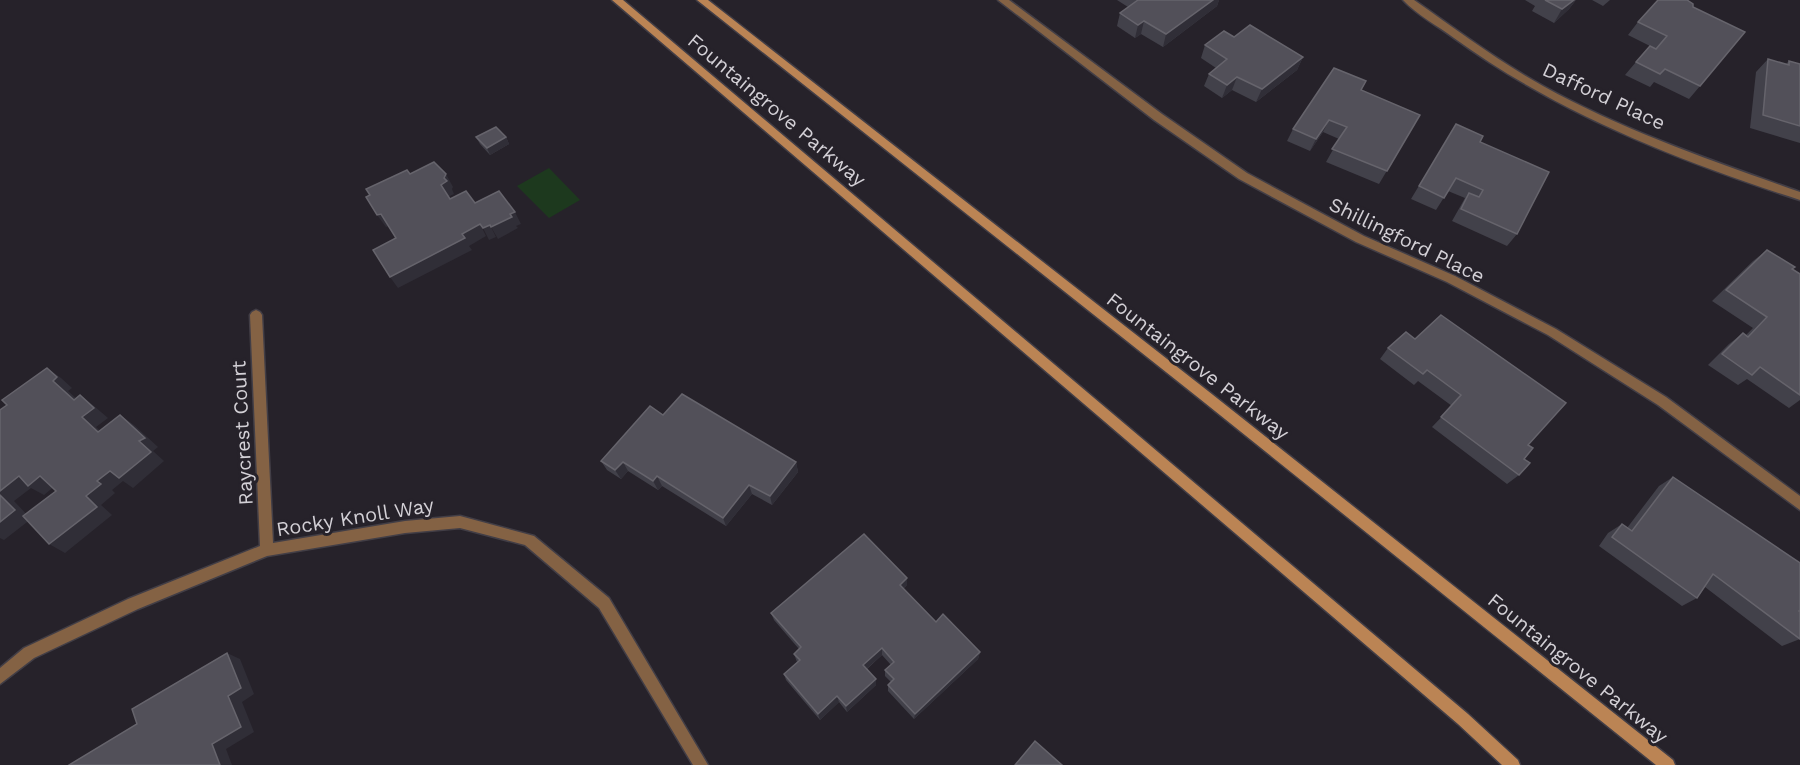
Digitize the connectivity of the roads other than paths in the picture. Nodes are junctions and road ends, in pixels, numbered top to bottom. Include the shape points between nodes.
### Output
1 (616, 0) edge
2 (702, 0) edge
3 (1003, 0) edge
4 (1408, 0) edge
5 (1800, 196) edge
6 (256, 315) dead end
7 (1800, 504) edge
8 (267, 550) junction
9 (0, 677) edge
10 (701, 765) edge
11 (1513, 765) edge
12 (1668, 765) edge

1 - 11 main road, Fountaingrove Parkway
2 - 12 main road, Fountaingrove Parkway
3 - 7 street, Shillingford Place via 1243,176 1360,239 1451,279 1552,332 1662,401
4 - 5 street, Dafford Place via 1506,69 1585,111
6 - 8 street, Raycrest Court
8 - 9 street, Rocky Knoll Way via 133,604 29,653
8 - 10 street, Rocky Knoll Way via 460,522 530,540 604,603

